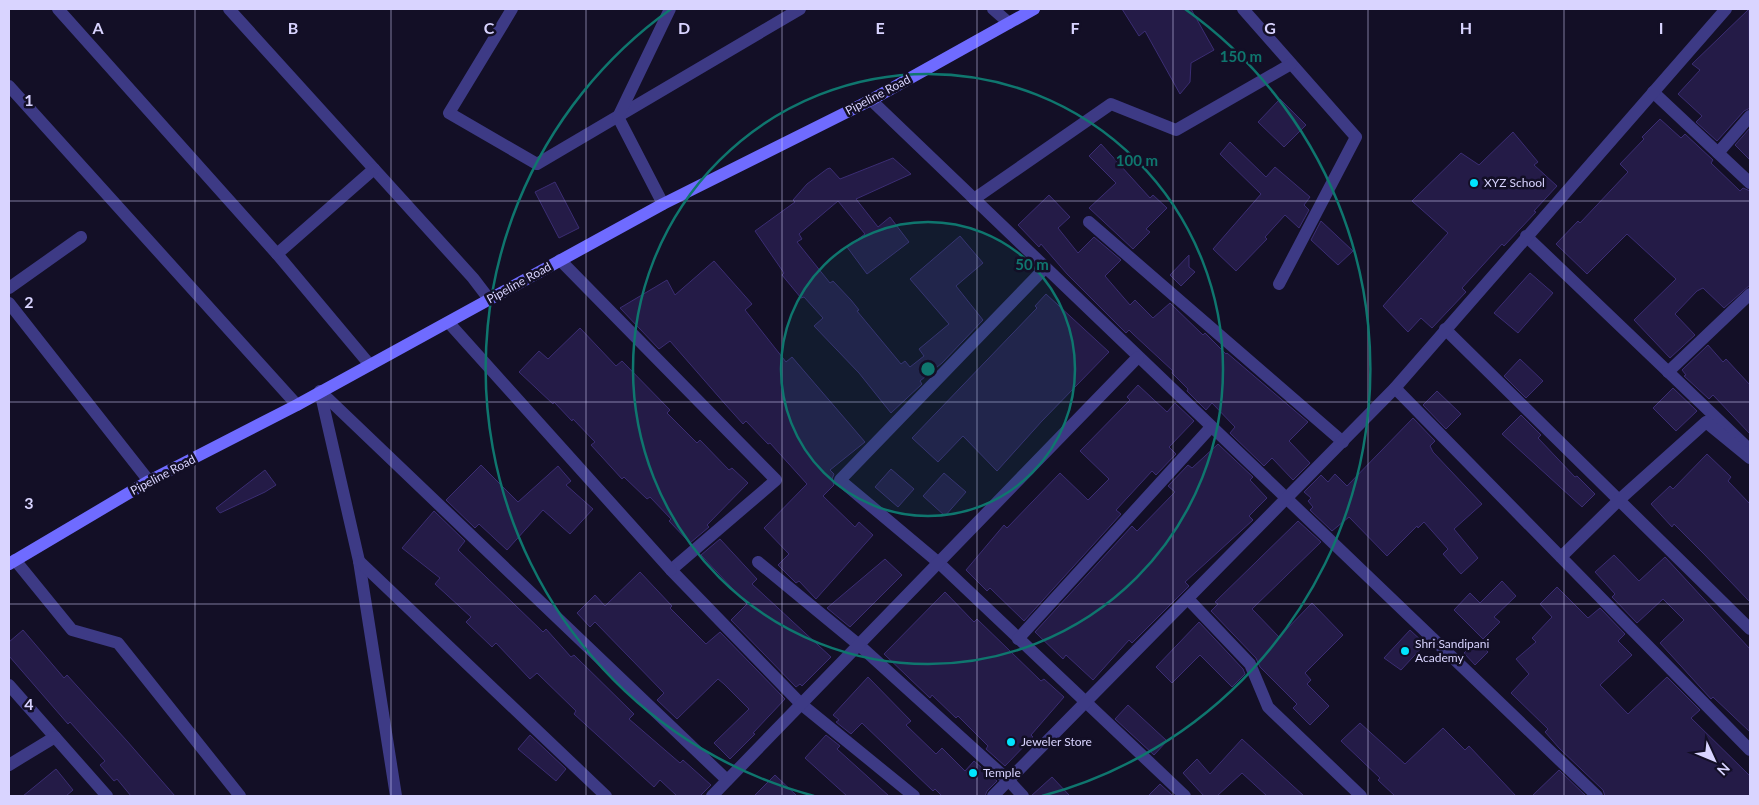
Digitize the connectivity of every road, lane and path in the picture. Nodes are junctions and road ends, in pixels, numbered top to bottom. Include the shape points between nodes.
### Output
1 (58, 9) edge
2 (229, 9) edge
3 (512, 9) edge
4 (670, 9) edge
5 (800, 9) edge
6 (993, 9) edge
7 (1034, 9) edge
8 (1243, 9) edge
9 (1726, 9) edge
10 (1009, 23) junction
11 (1291, 64) junction
12 (9, 86) edge
13 (1653, 92) junction
14 (871, 100) junction
15 (1750, 116) edge
16 (618, 117) junction
17 (1718, 153) junction
18 (374, 169) junction
19 (1750, 184) edge
20 (974, 199) junction
21 (664, 204) junction
22 (1089, 222) dead end
23 (1526, 236) junction
24 (81, 237) dead end
25 (277, 254) junction
26 (560, 260) junction
27 (1045, 268) junction
28 (1279, 284) dead end
29 (9, 288) edge
30 (1750, 294) edge
31 (489, 299) junction
32 (9, 303) edge
33 (448, 323) junction
34 (1445, 329) junction
35 (1138, 357) junction
36 (370, 365) junction
37 (1668, 372) junction
38 (1395, 388) junction
39 (320, 391) junction
40 (297, 405) junction
41 (1211, 427) junction
42 (1342, 442) junction
43 (1750, 450) edge
44 (1750, 458) edge
45 (149, 481) junction
46 (1286, 499) junction
47 (1619, 500) junction
48 (1561, 558) junction
49 (359, 561) junction
50 (12, 562) edge
51 (758, 562) dead end
52 (939, 563) junction
53 (672, 570) junction
54 (1188, 599) junction
55 (1750, 629) edge
56 (1018, 639) junction
57 (858, 645) junction
58 (9, 684) edge
59 (1086, 702) junction
60 (801, 704) junction
61 (55, 737) junction
62 (1750, 750) edge
63 (9, 765) edge
64 (727, 780) junction
65 (1009, 781) junction
66 (107, 796) edge
67 (240, 796) edge
68 (396, 796) edge
69 (606, 796) edge
70 (712, 796) edge
71 (914, 796) edge
72 (993, 796) edge
73 (1023, 796) edge
74 (1185, 796) edge
75 (1361, 796) edge
76 (1597, 796) edge

1 - 25 street
2 - 18 street
3 - 16 street via 448,113 537,164
4 - 16 street
5 - 16 street
6 - 10 street
7 - 10 main road, Pipeline Road
8 - 11 street
9 - 13 street
10 - 14 main road, Pipeline Road
11 - 20 street via 1176,130 1111,104
11 - 28 street via 1356,137
12 - 40 street
13 - 17 street
13 - 23 street
14 - 20 street
14 - 21 main road, Pipeline Road
15 - 17 street
16 - 21 street
17 - 19 street
18 - 25 street
18 - 31 street
20 - 27 street
21 - 26 main road, Pipeline Road
22 - 42 street
23 - 34 street
23 - 37 street
24 - 29 street
25 - 36 street
26 - 31 main road, Pipeline Road
26 - 53 street via 776,480
27 - 35 street
27 - 52 street via 840,480
30 - 37 street
31 - 33 main road, Pipeline Road
32 - 45 street
33 - 36 main road, Pipeline Road
33 - 53 street
34 - 38 street
34 - 47 street
35 - 41 street
35 - 52 street
36 - 39 main road, Pipeline Road
37 - 43 street
38 - 42 street
38 - 48 street
39 - 40 main road, Pipeline Road
39 - 49 street
39 - 64 street
40 - 45 main road, Pipeline Road
41 - 46 street
41 - 56 street
42 - 46 street
44 - 47 street via 1706,422
45 - 50 main road, Pipeline Road
46 - 54 street
46 - 76 street
47 - 48 street
47 - 55 street
48 - 62 street
49 - 68 street
49 - 69 street
50 - 67 street via 72,630 118,643
51 - 57 street
52 - 56 street
52 - 57 street
53 - 60 street
54 - 59 street
54 - 75 street via 1250,664 1268,707
56 - 59 street
57 - 60 street
57 - 65 street
58 - 61 street
59 - 65 street
59 - 74 street
60 - 64 street
60 - 71 street
61 - 63 street
61 - 66 street
64 - 70 street
65 - 72 street
65 - 73 street

